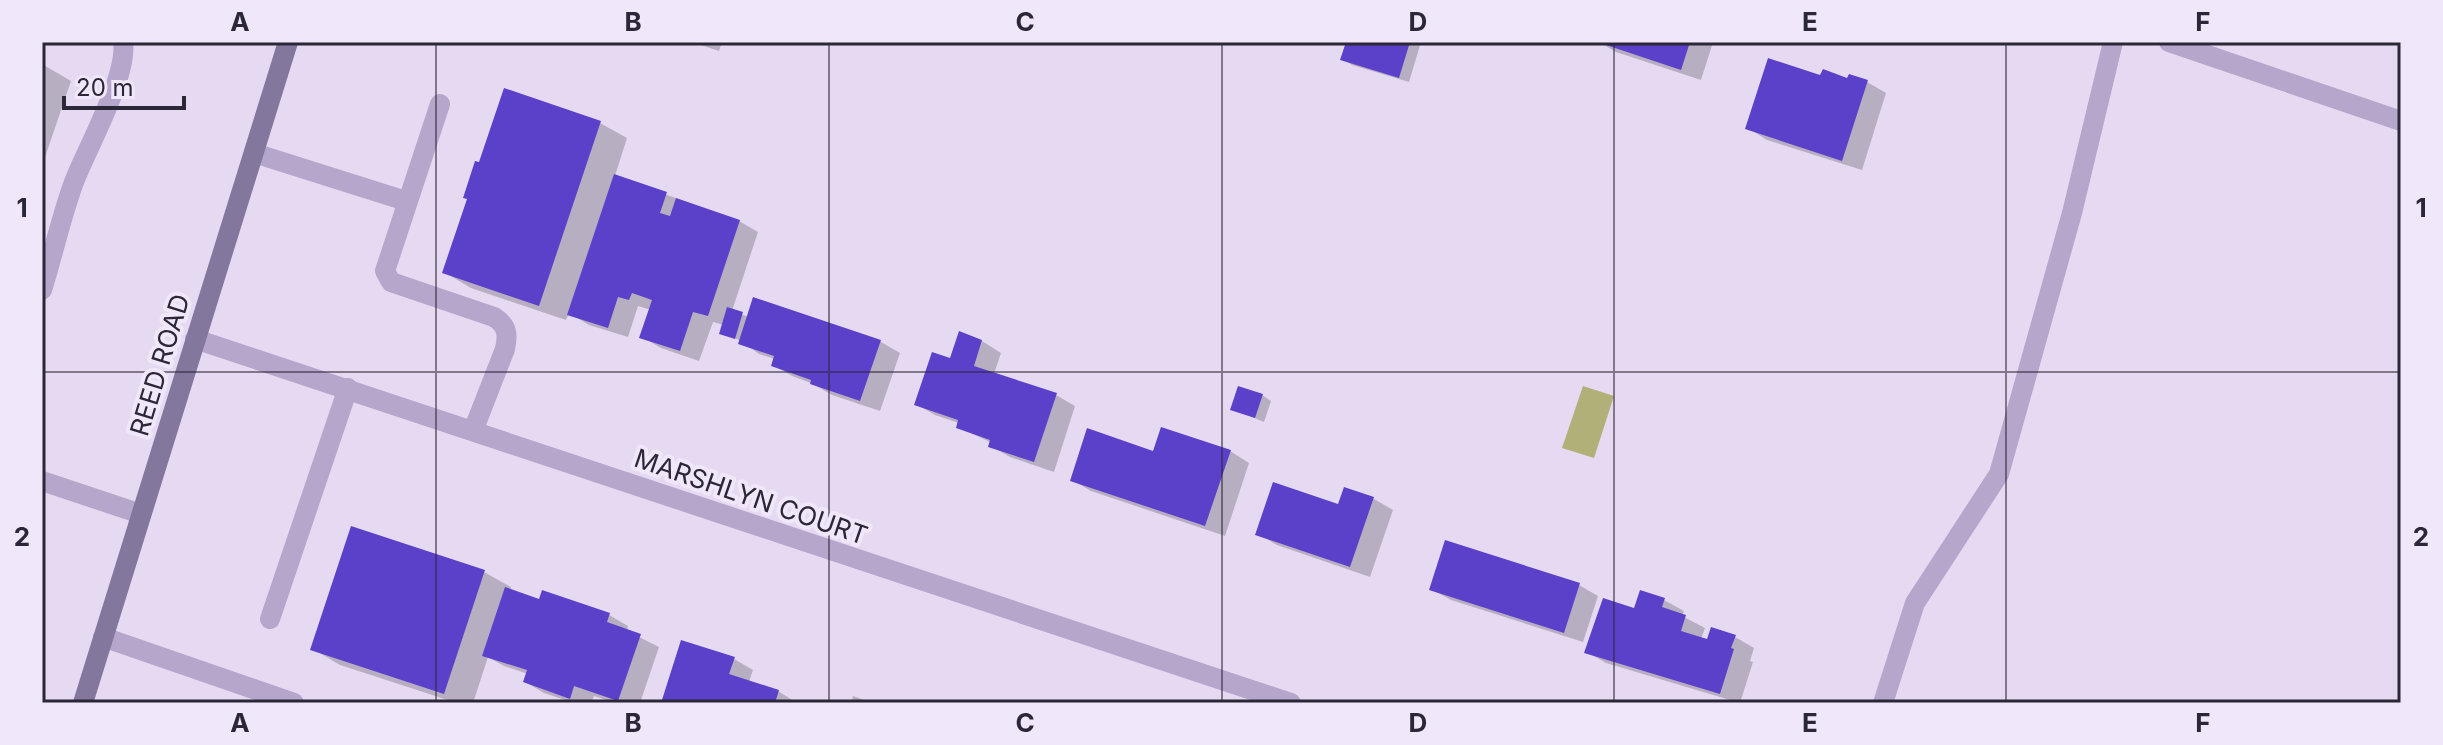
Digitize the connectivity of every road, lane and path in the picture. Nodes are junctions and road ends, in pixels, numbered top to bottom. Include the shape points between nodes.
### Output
1 (123, 42) edge
2 (288, 42) edge
3 (2113, 42) edge
4 (2169, 42) edge
5 (440, 104) dead end
6 (2401, 121) edge
7 (254, 153) junction
8 (406, 201) junction
9 (42, 290) edge
10 (195, 339) junction
11 (348, 388) junction
12 (473, 431) junction
13 (42, 481) edge
14 (141, 514) junction
15 (270, 619) dead end
16 (103, 637) junction
17 (83, 703) edge
18 (294, 703) edge
19 (1291, 703) edge
20 (1883, 703) edge

1 - 9 street via 117,79 74,184
2 - 7 main road, REED ROAD
3 - 20 street via 1999,474 1915,603
4 - 6 street
5 - 8 street
7 - 8 street
7 - 10 main road, REED ROAD
8 - 12 street via 385,271 391,282 494,317 504,323 508,336
10 - 11 street, MARSHLYN COURT
10 - 14 main road, REED ROAD
11 - 12 street, MARSHLYN COURT
11 - 15 street
12 - 19 street, MARSHLYN COURT
13 - 14 street
14 - 16 main road, REED ROAD
16 - 17 main road, REED ROAD
16 - 18 street

